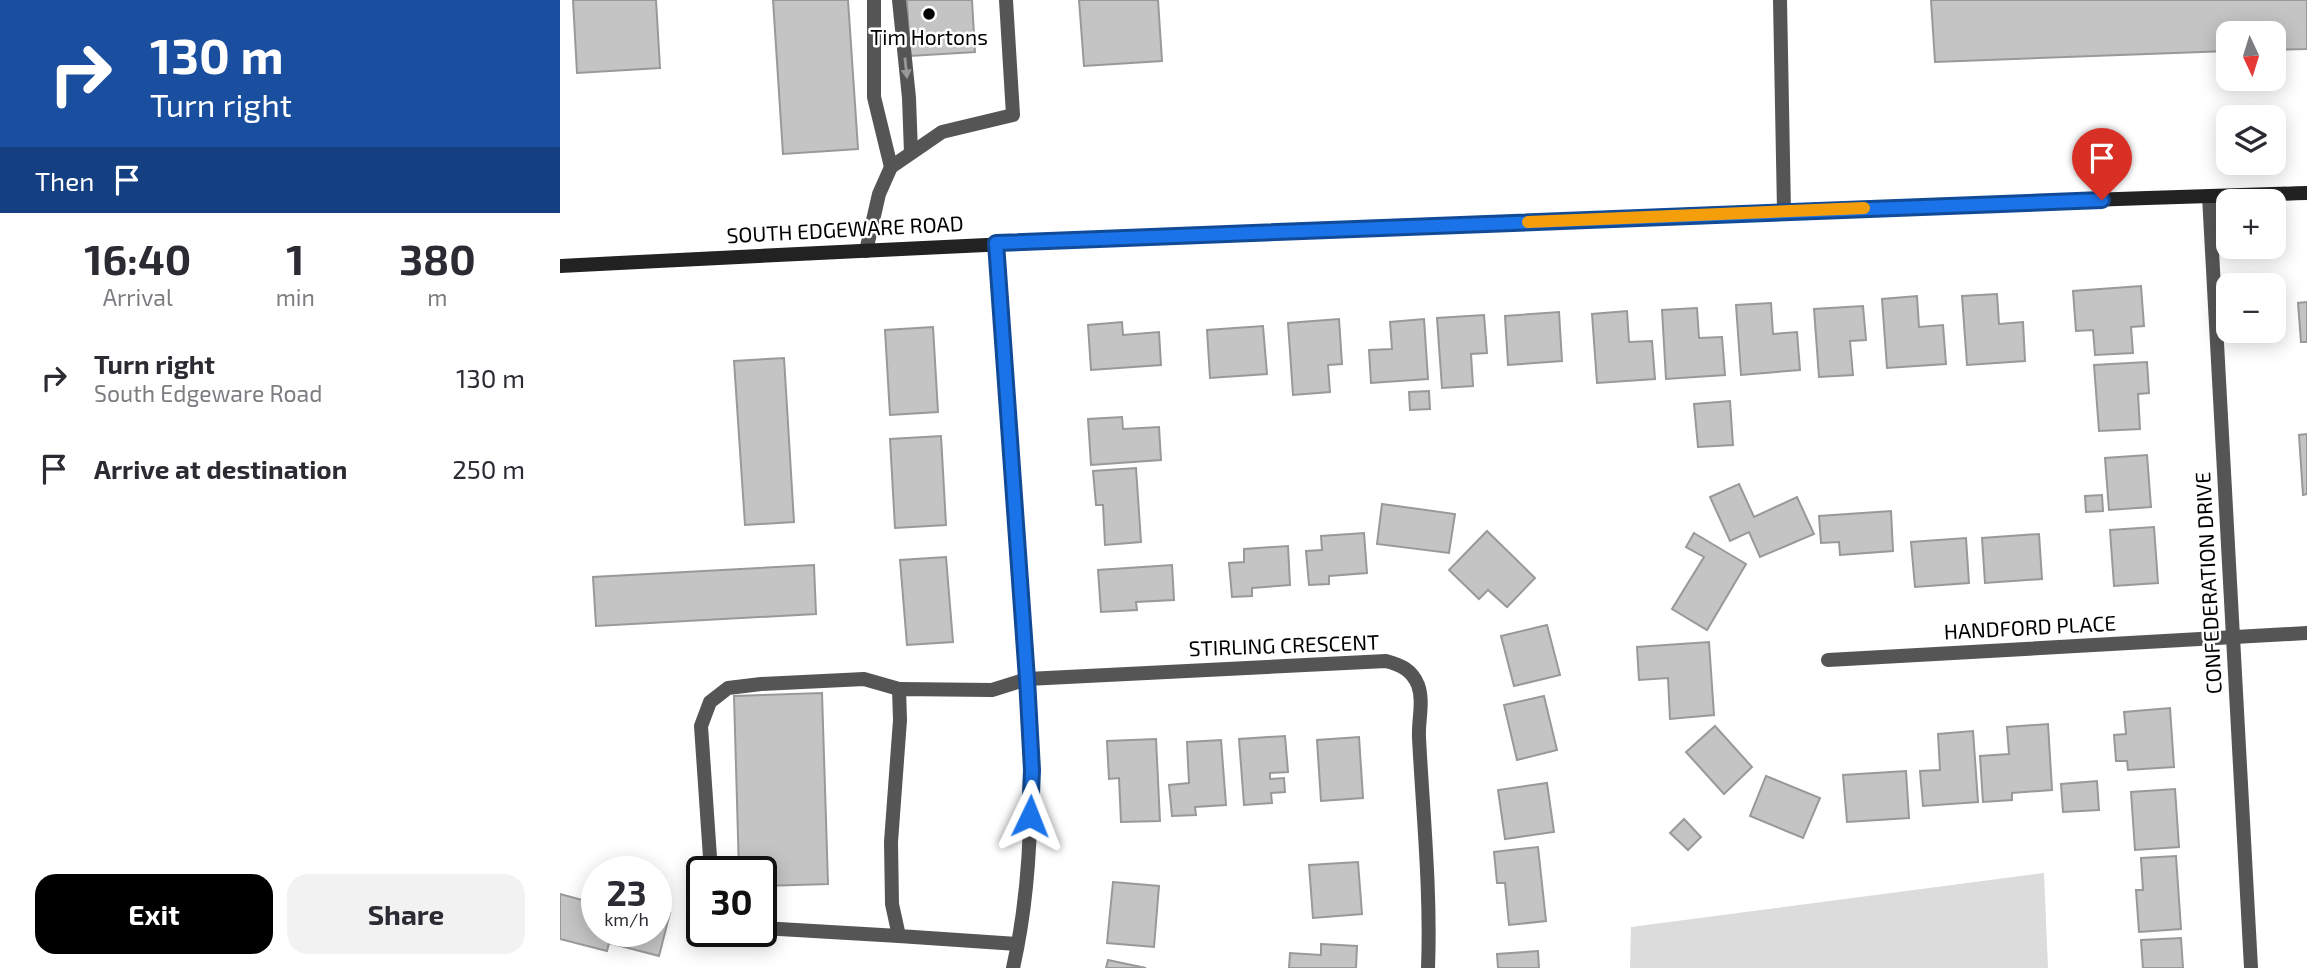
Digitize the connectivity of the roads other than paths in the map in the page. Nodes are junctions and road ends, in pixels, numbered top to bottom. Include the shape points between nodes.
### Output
1 (874, 0) edge
2 (899, 0) edge
3 (1006, 0) edge
4 (1780, 0) edge
5 (911, 153) junction
6 (891, 167) junction
7 (2307, 193) edge
8 (2209, 196) junction
9 (1784, 211) junction
10 (996, 243) junction
11 (866, 250) junction
12 (560, 266) edge
13 (2307, 633) edge
14 (2234, 637) junction
15 (1828, 660) dead end
16 (1027, 679) junction
17 (899, 689) junction
18 (710, 856) edge
19 (777, 929) edge
20 (899, 936) junction
21 (1017, 944) junction
22 (1013, 968) edge
23 (1428, 968) edge
24 (2251, 968) edge

1 - 6 street via 874,97
2 -> 5 street
3 - 5 street via 1013,115 942,132
4 - 9 street
5 - 6 street
6 - 11 street
7 - 8 main road, SOUTH EDGEWARE ROAD
8 - 9 main road, SOUTH EDGEWARE ROAD
8 - 14 street, CONFEDERATION DRIVE
9 - 10 main road, SOUTH EDGEWARE ROAD
10 - 11 main road, SOUTH EDGEWARE ROAD
10 - 16 street
11 - 12 main road, SOUTH EDGEWARE ROAD
13 - 14 street, HANDFORD PLACE
14 - 15 street, HANDFORD PLACE
14 - 24 street, CONFEDERATION DRIVE
16 - 17 street, STIRLING CRESCENT via 992,690
16 - 21 street via 1032,770 1029,849
16 - 23 street, STIRLING CRESCENT via 1386,661 1410,671 1421,696
17 - 18 street, STIRLING CRESCENT via 864,679 761,684 728,688 710,702 701,726
17 - 20 street via 891,842 892,904
19 - 20 street
20 - 21 street
21 - 22 street

